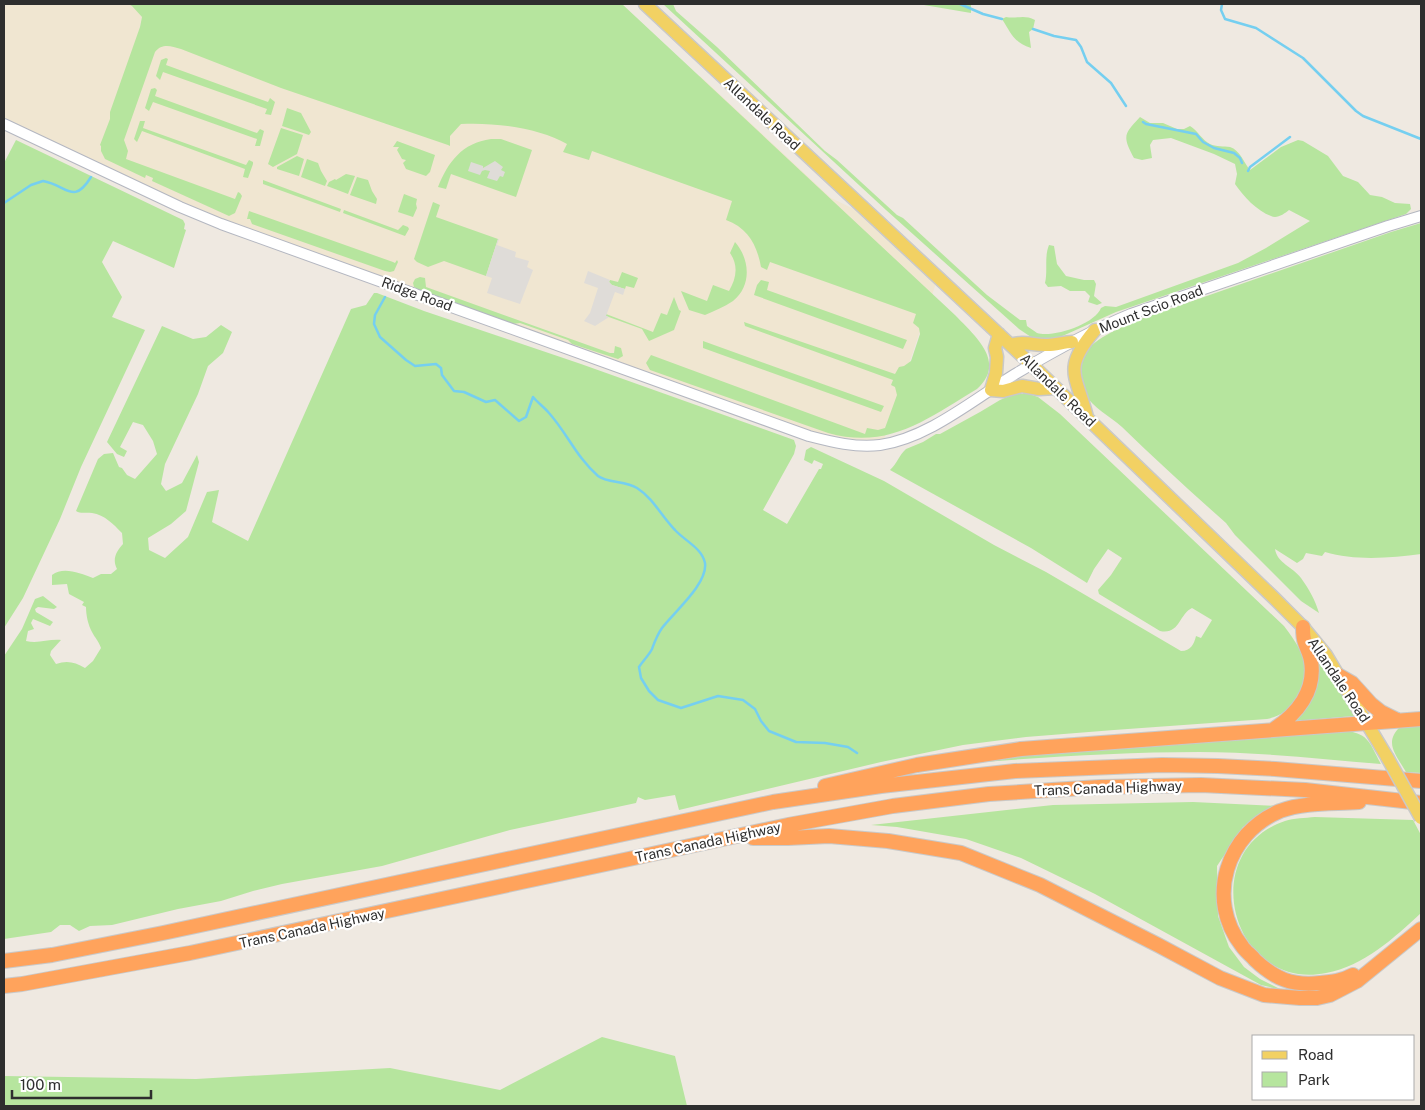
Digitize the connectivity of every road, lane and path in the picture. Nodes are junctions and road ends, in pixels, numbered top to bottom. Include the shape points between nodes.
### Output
1 (645, 4) edge
2 (4, 124) edge
3 (1421, 216) edge
4 (1095, 330) junction
5 (999, 334) junction
6 (1072, 342) junction
7 (1011, 345) junction
8 (1032, 365) junction
9 (1056, 388) junction
10 (991, 390) junction
11 (1087, 417) junction
12 (839, 443) joint
13 (1303, 627) junction
14 (1338, 675) junction
15 (1421, 719) edge
16 (1398, 720) junction
17 (1368, 723) junction
18 (1274, 728) junction
19 (1421, 781) edge
20 (1405, 800) junction
21 (772, 802) junction
22 (1421, 802) edge
23 (1421, 818) edge
24 (726, 838) junction
25 (1421, 929) edge
26 (4, 961) edge
27 (1381, 962) junction
28 (4, 986) edge

1 - 5 main road, Allandale Road
2 - 12 street, Ridge Road via 221,224 809,436
3 - 4 street, Mount Scio Road via 1170,300
4 - 6 street, Mount Scio Road
4 - 11 main road via 1081,348 1074,367
5 - 7 main road, Allandale Road
5 - 10 main road via 994,348 996,373
6 - 7 main road via 1045,346 1020,342
6 - 8 street, Mount Scio Road
7 - 8 main road, Allandale Road
8 - 9 main road, Allandale Road
8 - 10 street, Mount Scio Road
9 - 10 main road via 1022,386 1003,391
9 - 11 main road, Allandale Road
10 - 12 street, Mount Scio Road via 909,437 882,445
11 - 13 main road, Allandale Road
13 - 14 main road, Allandale Road
13 - 18 highway via 1304,642 1312,664 1308,693 1299,708
14 - 16 highway via 1352,683 1381,712
14 - 17 main road, Allandale Road
15 - 16 highway
16 - 17 highway
17 - 18 highway
17 - 23 main road, Allandale Road, bridge
18 - 21 highway via 974,755 779,796
19 - 21 highway, Trans Canada Highway via 1218,766 1113,766 966,776
20 - 22 highway, Trans Canada Highway
20 - 24 highway, Trans Canada Highway via 1220,786 1100,787 989,794 893,806
20 - 27 highway via 1302,806 1281,811 1248,831 1237,846 1225,876 1223,894 1232,932 1242,947 1277,978 1304,984 1341,981
21 - 26 highway, Trans Canada Highway via 163,933
24 - 27 highway via 830,836 888,841 961,853 1040,885 1220,978 1264,995 1300,998 1330,995 1357,981
24 - 28 highway, Trans Canada Highway via 190,953
25 - 27 highway

